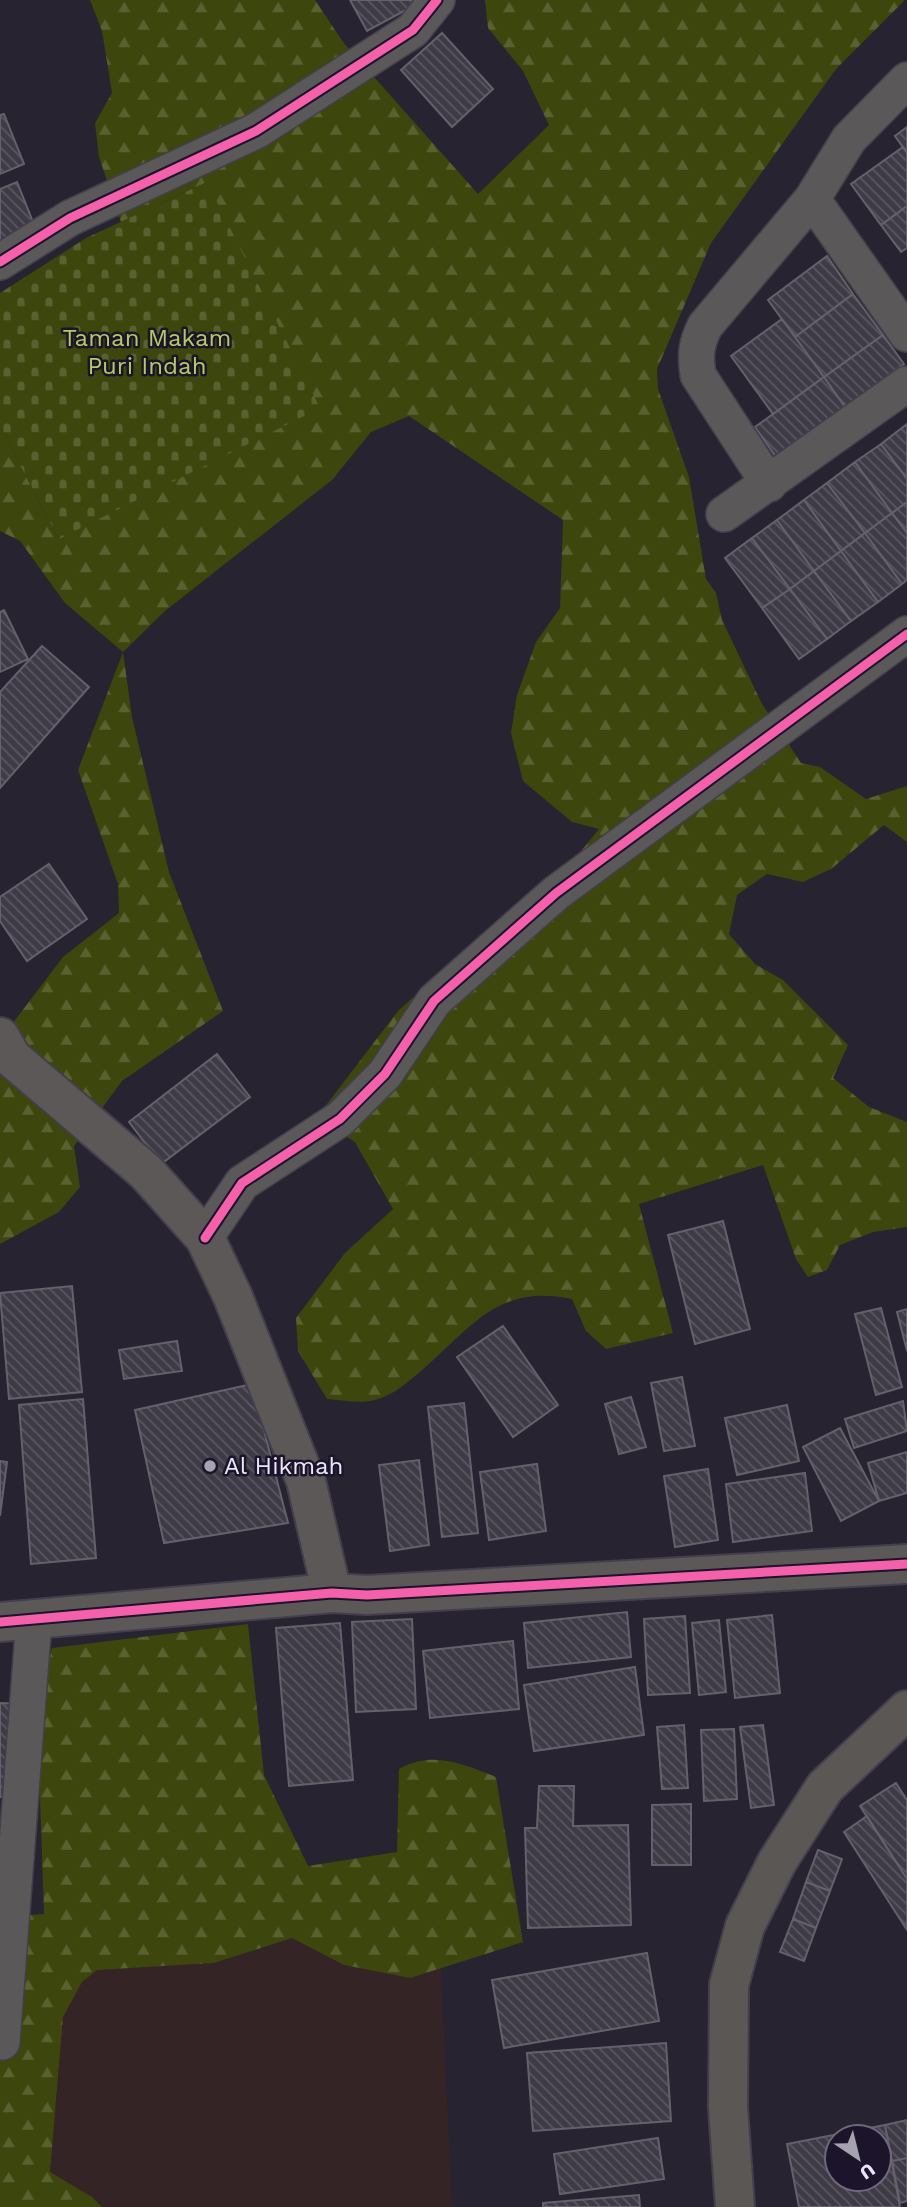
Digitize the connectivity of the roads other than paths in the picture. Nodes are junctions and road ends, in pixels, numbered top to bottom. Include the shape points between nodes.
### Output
1 (436, 0) edge
2 (907, 80) edge
3 (813, 199) junction
4 (0, 262) edge
5 (907, 334) edge
6 (907, 384) edge
7 (769, 484) junction
8 (724, 514) dead end
9 (903, 645) edge
10 (0, 1037) edge
11 (205, 1238) junction
12 (907, 1564) edge
13 (332, 1592) junction
14 (17, 1621) edge
15 (907, 1710) edge
16 (2, 2042) dead end
17 (735, 2207) edge

1 - 4 street via 413,30 256,131 70,218
2 - 3 street via 849,139
3 - 5 street
3 - 7 street via 705,326 695,355 698,375
6 - 7 street
7 - 8 street
9 - 11 street via 556,893 433,1001 385,1074 340,1119 242,1183
10 - 11 street via 12,1058 146,1172
11 - 13 street via 306,1481
12 - 13 street via 367,1595
13 - 14 street
14 - 16 street
15 - 17 main road via 825,1787 777,1862 745,1926 729,1985

